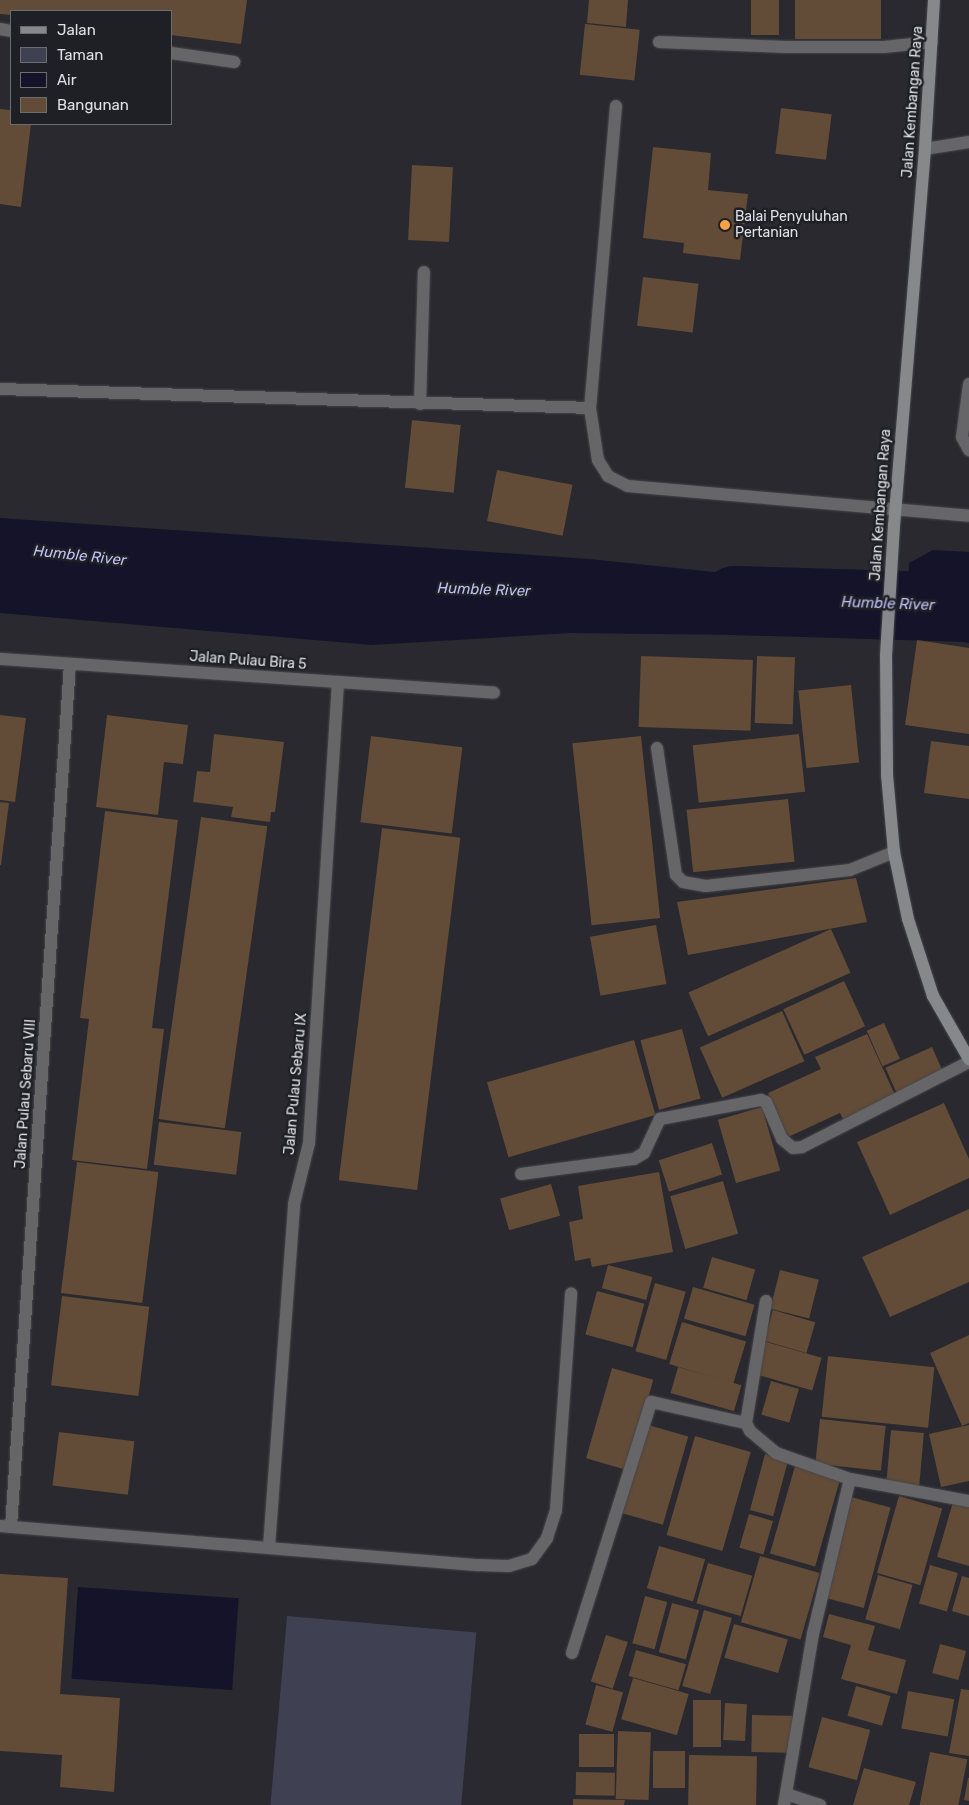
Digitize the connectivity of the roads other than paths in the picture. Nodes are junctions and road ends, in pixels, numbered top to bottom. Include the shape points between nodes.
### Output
1 (934, 0) edge
2 (659, 42) dead end
3 (932, 42) junction
4 (172, 53) edge
5 (234, 62) dead end
6 (616, 106) dead end
7 (969, 142) edge
8 (926, 149) junction
9 (424, 272) dead end
10 (969, 384) edge
11 (0, 389) edge
12 (420, 404) junction
13 (590, 408) junction
14 (969, 450) edge
15 (896, 512) junction
16 (969, 516) edge
17 (0, 659) edge
18 (70, 664) junction
19 (338, 682) junction
20 (494, 693) dead end
21 (658, 748) dead end
22 (894, 852) junction
23 (969, 1061) edge
24 (521, 1174) dead end
25 (572, 1294) dead end
26 (766, 1302) dead end
27 (746, 1423) junction
28 (850, 1479) junction
29 (969, 1500) edge
30 (6, 1526) edge
31 (269, 1547) junction
32 (572, 1652) dead end
33 (787, 1800) edge
34 (820, 1805) edge

1 - 3 street, Jalan Kembangan Raya
2 - 3 street via 884,47
3 - 8 street, Jalan Kembangan Raya
4 - 5 street
6 - 13 street
7 - 8 street
8 - 15 street, Jalan Kembangan Raya
9 - 12 street via 425,337
10 - 14 street via 962,437
11 - 12 street
12 - 13 street
13 - 15 street via 598,460 608,476 628,486
15 - 16 street
15 - 22 street, Jalan Kembangan Raya via 886,655 887,775
17 - 18 street, Jalan Pulau Bira 5
18 - 19 street, Jalan Pulau Bira 5
18 - 30 street, Jalan Pulau Sebaru VIII
19 - 20 street, Jalan Pulau Bira 5
19 - 31 street, Jalan Pulau Sebaru IX via 309,1143 294,1204
21 - 22 street via 676,875 683,882 706,886 850,870
22 - 23 street, Jalan Kembangan Raya via 908,919 933,996
23 - 24 street via 802,1148 793,1148 782,1139 766,1102 761,1100 660,1119 644,1153 634,1159
25 - 31 street via 556,1510 547,1538 532,1559 509,1566 478,1566
26 - 27 street
27 - 28 street via 776,1453
27 - 32 street via 651,1402
28 - 29 street
28 - 33 street via 813,1634
30 - 31 street
33 - 34 street

